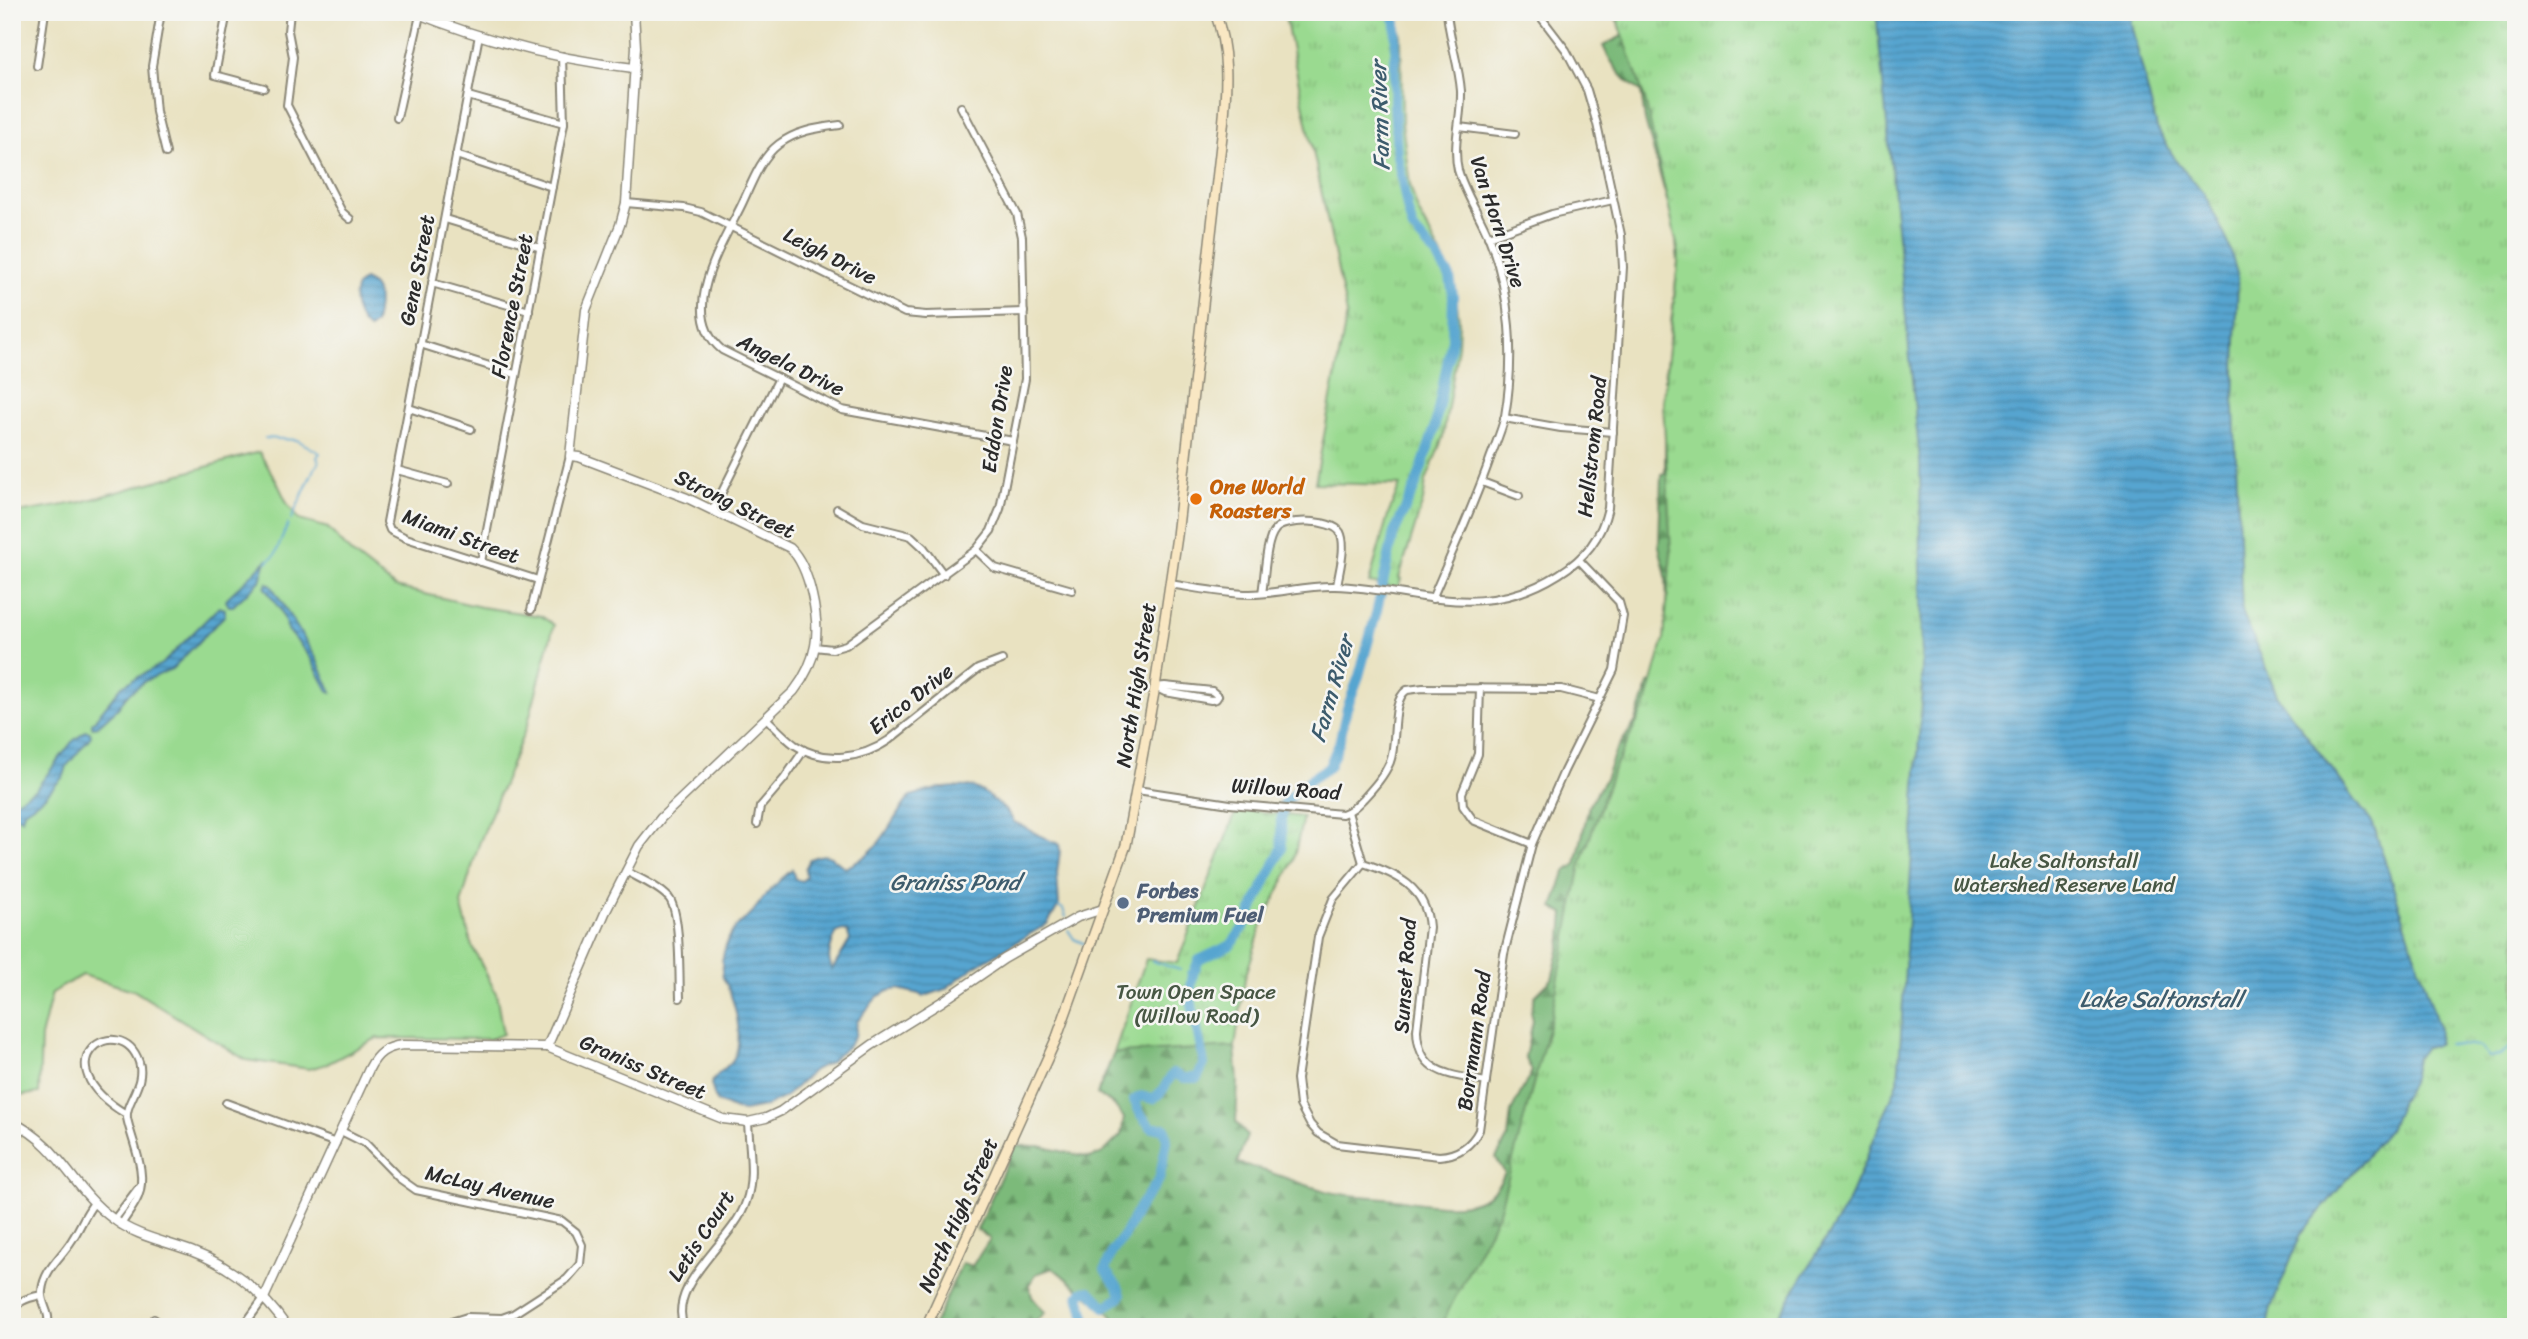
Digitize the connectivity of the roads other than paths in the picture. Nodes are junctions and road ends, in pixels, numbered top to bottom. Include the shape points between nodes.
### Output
1 (45, 12) edge
2 (161, 12) edge
3 (227, 12) edge
4 (290, 12) edge
5 (634, 12) edge
6 (1215, 12) edge
7 (1447, 12) edge
8 (1537, 12) edge
9 (416, 14) edge
10 (480, 35) junction
11 (562, 57) junction
12 (37, 66) dead end
13 (634, 68) junction
14 (264, 88) dead end
15 (468, 96) junction
16 (961, 107) dead end
17 (397, 118) dead end
18 (564, 123) junction
19 (840, 125) dead end
20 (1459, 127) junction
21 (1515, 134) dead end
22 (166, 153) dead end
23 (456, 155) junction
24 (552, 187) junction
25 (1613, 200) junction
26 (626, 203) junction
27 (350, 219) dead end
28 (445, 219) junction
29 (731, 226) junction
30 (1488, 237) junction
31 (541, 248) junction
32 (432, 283) junction
33 (528, 311) junction
34 (1024, 312) junction
35 (419, 344) junction
36 (516, 374) junction
37 (779, 378) junction
38 (409, 408) junction
39 (1504, 418) junction
40 (471, 429) dead end
41 (1612, 432) junction
42 (1013, 441) junction
43 (570, 456) junction
44 (397, 470) junction
45 (1482, 482) junction
46 (448, 484) dead end
47 (1519, 496) dead end
48 (837, 509) dead end
49 (713, 510) junction
50 (388, 512) joint
51 (976, 550) junction
52 (1579, 560) junction
53 (481, 562) junction
54 (944, 575) junction
55 (538, 580) junction
56 (1170, 584) junction
57 (1337, 586) junction
58 (1072, 590) dead end
59 (1262, 593) junction
60 (1432, 599) junction
61 (531, 610) dead end
62 (815, 648) junction
63 (1002, 660) dead end
64 (1155, 687) junction
65 (1480, 688) junction
66 (1600, 699) junction
67 (767, 719) junction
68 (804, 750) junction
69 (1138, 790) junction
70 (1348, 812) junction
71 (757, 824) dead end
72 (1532, 844) junction
73 (1363, 863) junction
74 (626, 871) junction
75 (1103, 909) junction
76 (680, 998) dead end
77 (548, 1047) junction
78 (1486, 1082) junction
79 (226, 1102) dead end
80 (126, 1114) junction
81 (12, 1122) edge
82 (748, 1122) junction
83 (341, 1131) junction
84 (336, 1143) junction
85 (94, 1203) junction
86 (117, 1222) junction
87 (41, 1295) junction
88 (264, 1298) junction
89 (154, 1319) dead end
90 (18, 1327) edge
91 (47, 1327) edge
92 (165, 1327) edge
93 (243, 1327) edge
94 (287, 1327) edge
95 (435, 1327) edge
96 (684, 1327) edge
97 (926, 1327) edge

1 - 12 street
2 - 22 street via 152,66 156,113
3 - 14 street via 215,75
4 - 27 street via 293,57 287,105 342,212
5 - 13 street
6 - 56 main road, North High Street via 1225,55 1225,106
7 - 20 street, Van Horn Drive via 1459,74
8 - 25 street, Hellstrom Road via 1566,50 1587,90
9 - 10 street
9 - 17 street
10 - 11 street
10 - 15 street, Gene Street
11 - 13 street
11 - 18 street, Florence Street
13 - 26 street
15 - 18 street
15 - 23 street, Gene Street
16 - 34 street, Eddon Drive via 1020,222
18 - 24 street, Florence Street
19 - 29 street, Angela Drive via 804,131 772,150
20 - 21 street
20 - 30 street, Van Horn Drive via 1457,167
23 - 24 street
23 - 28 street, Gene Street
24 - 31 street, Florence Street
25 - 30 street via 1552,214
25 - 41 street, Hellstrom Road via 1623,267
26 - 29 street, Leigh Drive via 692,209
26 - 43 street via 586,310
28 - 31 street
28 - 32 street, Gene Street
29 - 34 street, Leigh Drive via 905,313
29 - 37 street, Angela Drive via 708,273 705,327 722,350
30 - 39 street, Van Horn Drive via 1509,325
31 - 33 street, Florence Street
32 - 33 street
32 - 35 street, Gene Street
33 - 36 street, Florence Street
34 - 42 street, Eddon Drive via 1024,379
35 - 36 street
35 - 38 street, Gene Street
36 - 53 street, Florence Street
37 - 42 street, Angela Drive via 842,410
37 - 49 street
38 - 40 street
38 - 44 street, Gene Street
39 - 41 street
39 - 45 street, Van Horn Drive
41 - 52 street, Hellstrom Road via 1605,519
42 - 51 street, Eddon Drive via 1000,509
43 - 49 street, Strong Street
43 - 55 street
44 - 46 street
44 - 50 street, Gene Street
45 - 47 street
45 - 60 street, Van Horn Drive
48 - 54 street via 863,524 911,536
49 - 62 street, Strong Street via 782,543 800,559 814,610
50 - 53 street, Miami Street via 388,525 396,534
51 - 54 street, Eddon Drive
51 - 58 street via 995,568
52 - 60 street, Hellstrom Road via 1520,593 1479,602
52 - 66 street, Borrmann Road via 1619,602 1623,616 1617,660
53 - 55 street, Miami Street
54 - 62 street, Eddon Drive via 846,645
55 - 61 street
56 - 59 street, Hellstrom Road
56 - 64 main road, North High Street
57 - 59 street, Hellstrom Road
57 - 59 street via 1343,544 1339,531 1332,525 1290,522 1272,534
57 - 60 street, Hellstrom Road
62 - 67 street, Strong Street via 799,684
63 - 68 street, Erico Drive via 978,669 875,749 837,757
64 - 64 street via 1211,700 1218,696 1212,691
64 - 69 main road, North High Street
65 - 66 street, Willow Road via 1561,689
65 - 70 street, Willow Road via 1403,692 1389,764 1376,785
65 - 72 street via 1478,754 1464,784 1463,806 1473,820
66 - 72 street, Borrmann Road
67 - 68 street, Erico Drive
67 - 74 street, Strong Street via 655,824
68 - 71 street via 760,807
69 - 70 street, Willow Road via 1307,812
69 - 75 main road, North High Street via 1126,845
70 - 73 street
72 - 78 street, Borrmann Road via 1504,954
73 - 78 street, Sunset Road via 1405,881 1427,912 1416,1030 1422,1056 1441,1072
73 - 78 street, Borrmann Road via 1333,899 1318,937 1297,1079 1304,1115 1318,1133 1336,1144 1446,1156 1462,1150 1476,1136
74 - 76 street via 659,890 673,905
74 - 77 street, Strong Street via 599,923
75 - 82 street via 1088,912 1016,951 872,1045 789,1106
75 - 97 main road, North High Street via 1058,1037
77 - 82 street, Graniss Street via 723,1119
77 - 83 street, Graniss Street via 403,1045 385,1049 373,1061
79 - 84 street
80 - 80 street via 139,1082 139,1064 130,1047 110,1040 99,1042 86,1057 88,1076 99,1095
80 - 86 street via 139,1166 139,1194
81 - 85 street via 56,1154
82 - 96 street, Letis Court via 746,1203 684,1293 680,1310
83 - 84 street, Graniss Street
83 - 95 street, McLay Avenue via 365,1143 416,1190 562,1221 580,1237 578,1269 524,1307 502,1318 467,1317
84 - 88 street, Graniss Street
85 - 86 street
85 - 87 street via 48,1271
86 - 88 street via 207,1258
87 - 90 street via 15,1306 12,1316
87 - 91 street via 49,1314
88 - 93 street
88 - 94 street
89 - 92 street

